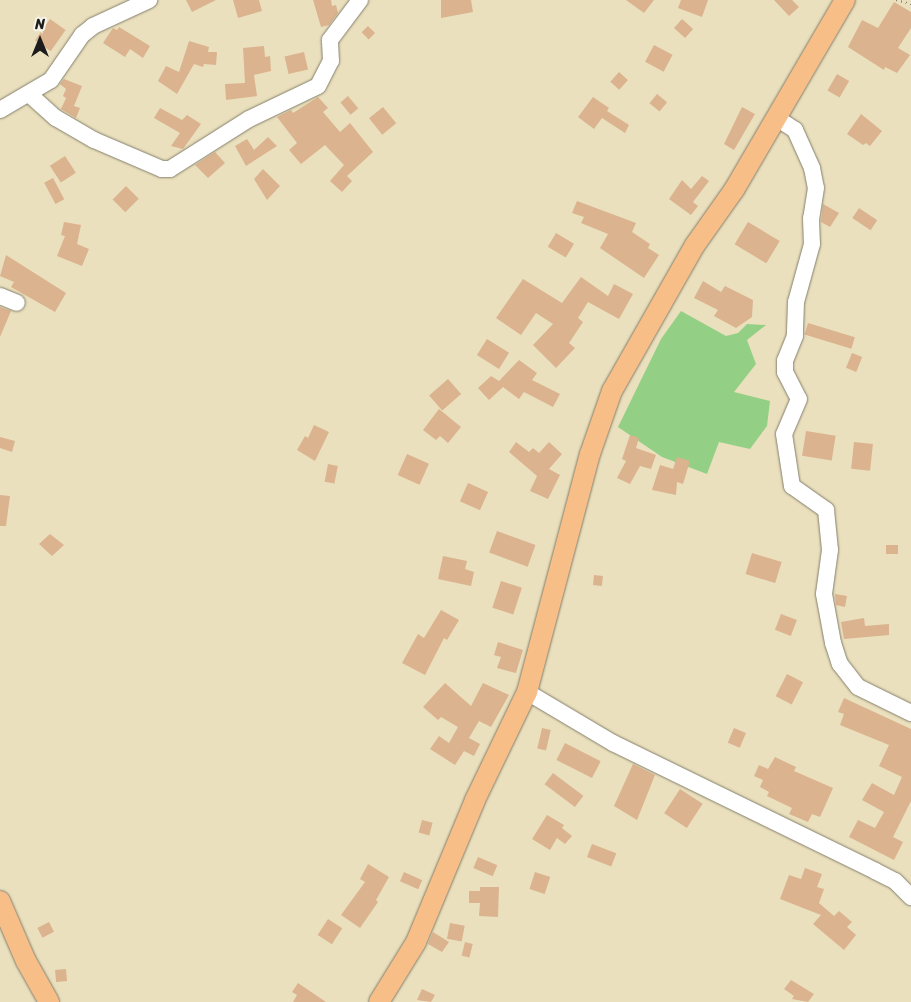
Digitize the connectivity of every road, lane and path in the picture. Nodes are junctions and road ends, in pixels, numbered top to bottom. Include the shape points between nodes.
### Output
1 (149, 0) edge
2 (360, 0) edge
3 (845, 0) edge
4 (896, 0) edge
5 (911, 4) edge
6 (29, 94) junction
7 (0, 110) edge
8 (775, 117) junction
9 (0, 296) edge
10 (17, 303) dead end
11 (527, 692) junction
12 (911, 713) edge
13 (911, 898) edge
14 (0, 901) edge
15 (49, 1002) edge
16 (379, 1002) edge

1 - 6 street via 93,26 82,35 51,80
2 - 6 street via 330,40 332,62 318,86 249,119 170,169 162,169 94,140 56,118
3 - 8 main road
4 - 5 path
6 - 7 street
8 - 11 main road via 734,190 694,245 612,391 590,454
8 - 12 street via 795,130 812,168 816,188 811,218 812,244 796,302 795,336 785,361 785,372 799,399 784,434 792,486 826,510 830,550 824,594 832,643 840,664 858,687
9 - 10 street
11 - 13 street via 613,743 875,870 895,881
11 - 16 main road via 475,800 416,942
14 - 15 main road via 26,961

